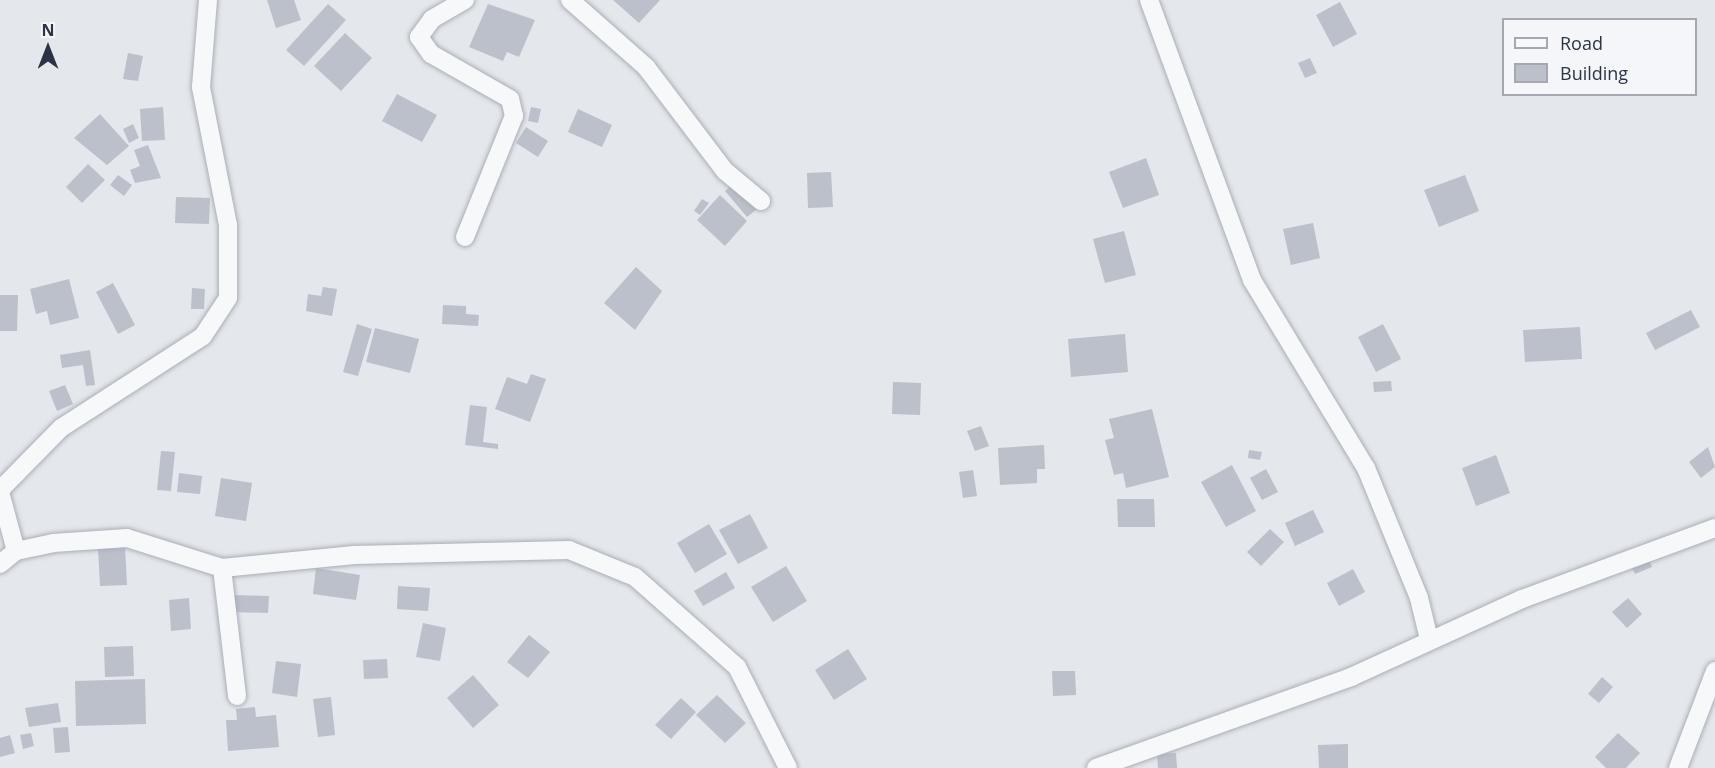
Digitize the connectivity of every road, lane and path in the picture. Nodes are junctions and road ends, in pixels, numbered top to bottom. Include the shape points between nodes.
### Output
1 (208, 0) edge
2 (465, 0) edge
3 (570, 0) edge
4 (1149, 0) edge
5 (761, 201) dead end
6 (465, 237) dead end
7 (0, 491) edge
8 (1715, 528) edge
9 (16, 551) junction
10 (0, 564) edge
11 (222, 568) junction
12 (1429, 639) junction
13 (1715, 671) edge
14 (237, 696) dead end
15 (788, 768) edge
16 (1096, 768) edge
17 (1678, 768) edge

1 - 7 street via 201,87 228,225 228,298 203,336 61,428
2 - 6 street via 432,18 419,37 431,54 510,99 514,117
3 - 5 street via 646,67 725,171
4 - 12 street via 1252,280 1366,468 1419,598
7 - 9 street
8 - 12 street via 1614,562
9 - 10 street
9 - 11 street via 127,538
11 - 14 street
11 - 15 street via 354,555 569,550 635,577 738,667
12 - 16 street via 1351,677
13 - 17 street

